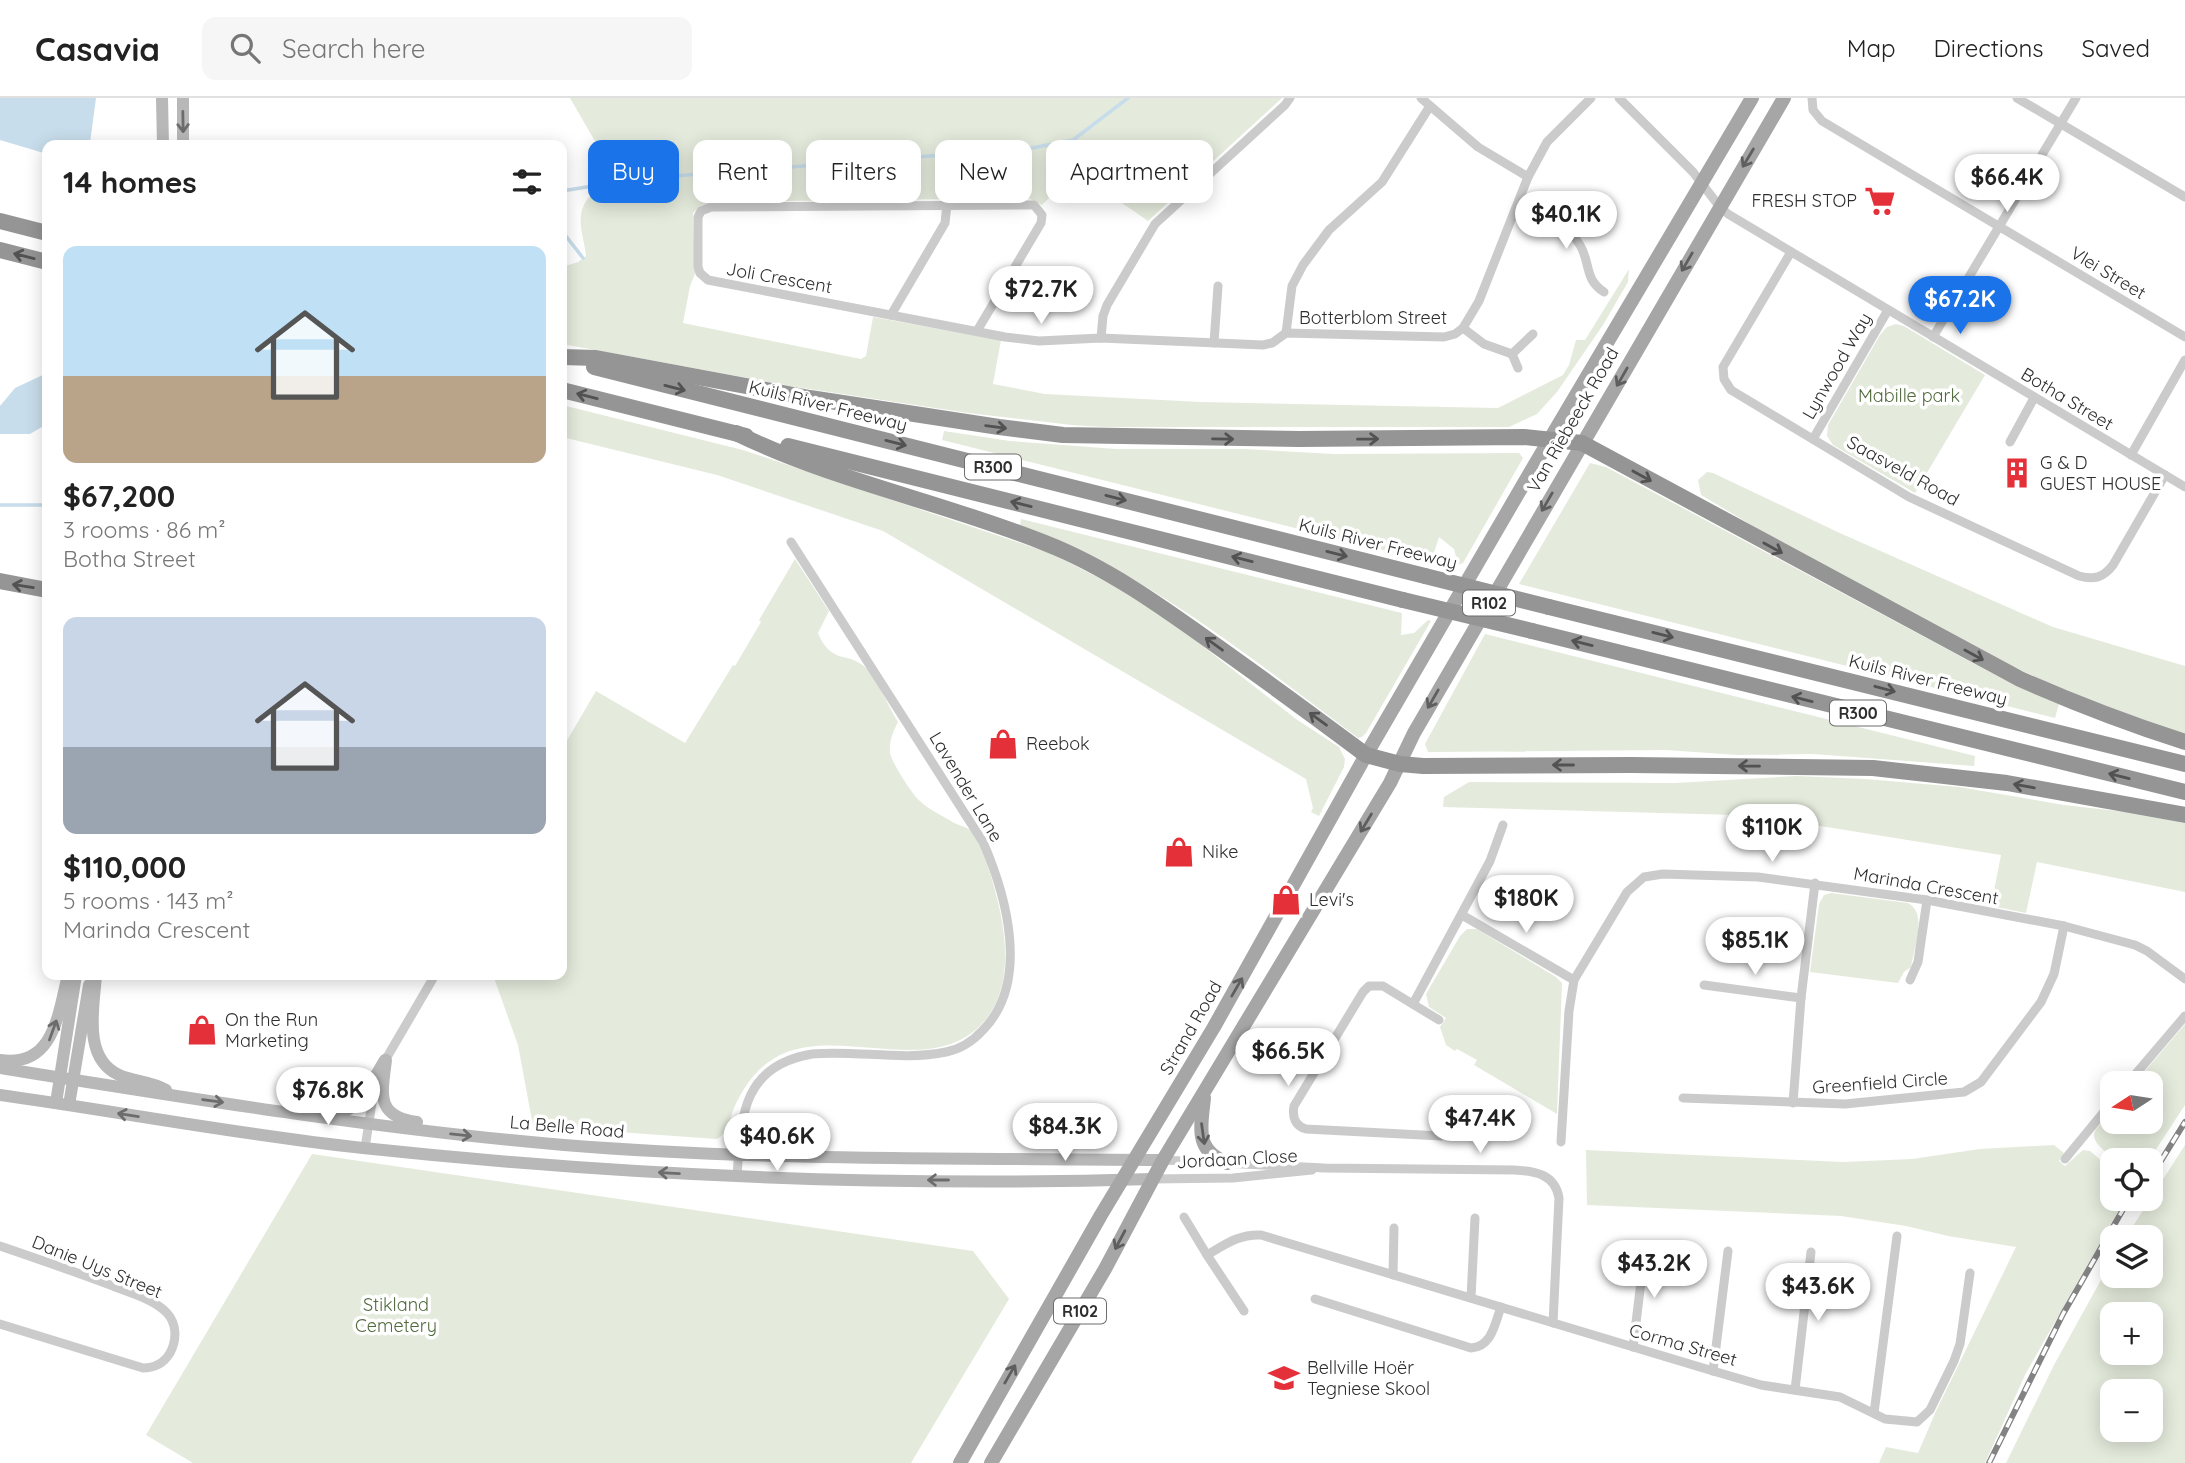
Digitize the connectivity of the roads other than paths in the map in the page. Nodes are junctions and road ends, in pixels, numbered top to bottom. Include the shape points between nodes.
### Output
1 (162, 98) edge
2 (183, 98) edge
3 (1290, 98) edge
4 (1421, 98) edge
5 (1591, 98) edge
6 (1619, 98) edge
7 (1752, 98) edge
8 (1784, 98) edge
9 (1812, 98) edge
10 (2017, 98) edge
11 (2076, 98) edge
12 (1430, 106) junction
13 (2061, 124) junction
14 (163, 140) edge
15 (183, 140) edge
16 (1528, 177) junction
17 (1702, 184) junction
18 (2185, 197) edge
19 (1519, 202) junction
20 (947, 204) junction
21 (1719, 206) junction
22 (0, 221) edge
23 (1999, 227) junction
24 (42, 232) edge
25 (0, 250) edge
26 (1791, 252) junction
27 (42, 261) edge
28 (1218, 286) dead end
29 (1604, 292) dead end
30 (1888, 310) junction
31 (891, 314) junction
32 (1463, 328) junction
33 (977, 331) junction
34 (1286, 333) junction
35 (1533, 334) dead end
36 (1933, 337) junction
37 (2185, 337) edge
38 (1101, 338) junction
39 (1214, 343) junction
40 (1511, 354) junction
41 (567, 357) edge
42 (567, 358) edge
43 (2185, 360) edge
44 (1518, 368) dead end
45 (567, 391) edge
46 (2034, 398) junction
47 (736, 433) junction
48 (1550, 439) junction
49 (1813, 439) junction
50 (2010, 442) dead end
51 (1582, 443) junction
52 (2131, 455) junction
53 (2165, 475) junction
54 (2185, 487) edge
55 (790, 542) dead end
56 (0, 580) edge
57 (42, 589) edge
58 (2185, 742) edge
59 (1366, 755) junction
60 (1399, 764) junction
61 (2185, 764) edge
62 (2185, 792) edge
63 (2185, 815) edge
64 (1503, 825) dead end
65 (1815, 883) junction
66 (1927, 900) junction
67 (1462, 915) junction
68 (2064, 926) junction
69 (2185, 979) edge
70 (67, 980) edge
71 (76, 980) edge
72 (93, 980) edge
73 (94, 980) edge
74 (432, 980) edge
75 (1574, 980) junction
76 (1910, 980) dead end
77 (1704, 985) dead end
78 (1801, 998) junction
79 (1413, 1004) junction
80 (2185, 1016) edge
81 (1439, 1020) dead end
82 (386, 1058) junction
83 (0, 1060) edge
84 (0, 1068) edge
85 (2138, 1071) edge
86 (67, 1079) junction
87 (1204, 1093) junction
88 (172, 1094) junction
89 (0, 1095) edge
90 (1683, 1098) dead end
91 (1793, 1103) junction
92 (62, 1104) junction
93 (303, 1114) junction
94 (2100, 1117) edge
95 (369, 1123) junction
96 (1457, 1131) dead end
97 (432, 1132) junction
98 (1562, 1142) dead end
99 (365, 1148) junction
100 (738, 1155) junction
101 (1136, 1159) junction
102 (2065, 1159) dead end
103 (1163, 1160) junction
104 (1227, 1163) junction
105 (1324, 1168) junction
106 (737, 1177) junction
107 (1123, 1180) junction
108 (1152, 1180) junction
109 (1184, 1217) dead end
110 (1475, 1218) dead end
111 (1394, 1228) dead end
112 (1897, 1236) dead end
113 (0, 1247) edge
114 (1645, 1249) dead end
115 (1728, 1251) dead end
116 (1811, 1252) dead end
117 (1207, 1255) junction
118 (1970, 1273) dead end
119 (1393, 1275) junction
120 (1471, 1298) junction
121 (1315, 1299) dead end
122 (1501, 1307) junction
123 (1244, 1311) dead end
124 (1553, 1323) junction
125 (0, 1324) edge
126 (1633, 1347) junction
127 (1713, 1371) junction
128 (1794, 1390) junction
129 (1874, 1413) junction
130 (960, 1463) edge
131 (991, 1463) edge

1 - 14 main road
2 -> 15 main road
3 - 38 street via 1155,224 1107,305
4 - 12 street
5 - 16 street, Botterblom Street via 1551,135
6 - 17 street, Botha Street
7 - 17 main road, Van Riebeeck Road / R102
8 -> 21 main road, Van Riebeeck Road / R102
9 - 23 street, Vlei Street via 1813,110 1822,121
10 - 13 street
11 - 13 street
12 - 16 street via 1478,147
12 - 34 street via 1382,182 1329,230 1303,265 1292,285
13 - 18 street
13 - 23 street
16 - 19 street, Botterblom Street
17 - 21 street, Botha Street
17 - 48 main road, Van Riebeeck Road / R102
19 - 29 street via 1569,230 1582,248 1592,283
19 - 32 street, Botterblom Street via 1479,301
20 - 31 street via 945,223
20 - 31 street, Joli Crescent via 711,207 699,214 698,267 708,280
20 - 33 street, Joli Crescent via 1029,203 1042,215
21 - 26 street, Botha Street
21 -> 51 main road, Van Riebeeck Road / R102
22 - 24 highway
23 - 36 street
23 - 37 street, Vlei Street
27 -> 25 highway
26 - 30 street, Botha Street
26 - 49 street, Saasveld Road via 1723,373 1731,390
28 - 39 street
30 - 36 street, Botha Street
30 - 49 street, Lynwood Way
31 - 33 street, Joli Crescent
32 - 34 street, Botterblom Street via 1435,337
32 - 40 street via 1484,344
33 - 38 street, Joli Crescent via 1039,341
34 - 39 street, Botterblom Street via 1263,345
35 - 40 street
36 - 46 street, Botha Street
38 - 39 street, Botterblom Street
40 - 44 street
41 -> 48 highway via 596,358 810,398 1063,435
42 -> 61 highway, Kuils River Freeway / R300, bridge
43 - 52 street
47 -> 45 highway, R300
46 - 50 street
46 - 52 street, Botha Street
59 -> 47 highway via 1154,601 1078,558 770,450
62 -> 47 highway, R300, bridge
48 - 51 highway
48 - 59 main road, Van Riebeeck Road / R102
49 - 53 street, Saasveld Road via 1909,497 2091,579 2113,565
51 -> 58 highway via 2020,679
51 -> 60 main road, Van Riebeeck Road / R102
52 - 53 street, Botha Street
53 - 54 street, Botha Street
55 - 100 street, Lavender Lane via 983,842 997,878 1010,966 1001,1007 991,1022 955,1050 812,1054 774,1068 753,1089 745,1105
57 -> 56 highway
59 - 60 highway
101 -> 59 main road, Strand Road / R102
63 -> 60 highway via 2007,783 1873,768
60 -> 87 main road, R102
64 - 67 street
65 - 66 street, Marinda Crescent
65 - 75 street, Marinda Crescent via 1711,875 1644,877 1627,892
65 - 78 street
66 - 68 street, Marinda Crescent
66 - 76 street via 1919,962
67 - 75 street
67 - 79 street
68 - 69 street, Marinda Crescent via 2135,945
68 - 91 street, Greenfield Circle via 2050,986 1981,1082 1964,1092 1928,1097
83 -> 70 main road via 26,1058 48,1042
71 - 86 main road
72 - 86 main road
73 - 88 main road via 93,1036 100,1059 116,1074 154,1083
74 - 82 street
75 - 98 street, Marinda Crescent
77 - 78 street
78 - 91 street
79 - 81 street
79 - 96 street via 1383,986 1365,989 1294,1106 1294,1119 1306,1129 1441,1136
80 - 85 street
82 - 93 main road via 351,1108
82 - 95 street via 375,1084
82 - 97 main road via 385,1104 394,1116
84 - 86 main road, La Belle Road
86 - 88 main road, La Belle Road
86 - 92 main road
87 - 103 main road, R102
87 -> 104 main road via 1202,1141 1207,1151
88 -> 93 main road, La Belle Road
89 - 92 main road
90 - 91 street, Greenfield Circle
99 -> 92 main road
93 - 95 main road, La Belle Road
94 - 102 street
95 - 97 main road, La Belle Road
95 - 99 street
97 -> 100 main road, La Belle Road
106 -> 99 main road
100 - 101 main road, La Belle Road
100 - 106 street, Lavender Lane
101 - 103 main road, La Belle Road
101 - 107 main road, Strand Road / R102
103 - 104 street, Jordaan Close
103 - 108 main road, R102
104 - 105 street, Jordaan Close
105 - 108 street, Jordaan Close via 1233,1178
105 - 124 street, Jordaan Close via 1514,1170 1545,1175 1559,1198
107 -> 106 main road
107 - 108 main road
130 -> 107 main road, Strand Road / R102
108 -> 131 main road, R102
109 - 117 street
110 - 120 street
111 - 119 street
112 - 129 street
113 - 125 street, Danie Uys Street via 161,1307 173,1321 174,1340 165,1360 143,1368
114 - 126 street
115 - 127 street
116 - 128 street
117 - 119 street, Corma Street via 1241,1236 1261,1235
117 - 123 street
118 - 129 street, Corma Street via 1960,1345 1930,1410 1917,1422 1885,1419
119 - 120 street, Corma Street
120 - 122 street, Corma Street
121 - 122 street via 1472,1348 1486,1342
122 - 124 street, Corma Street
124 - 126 street, Corma Street
126 - 127 street, Corma Street
127 - 128 street, Corma Street
128 - 129 street, Corma Street via 1840,1397

